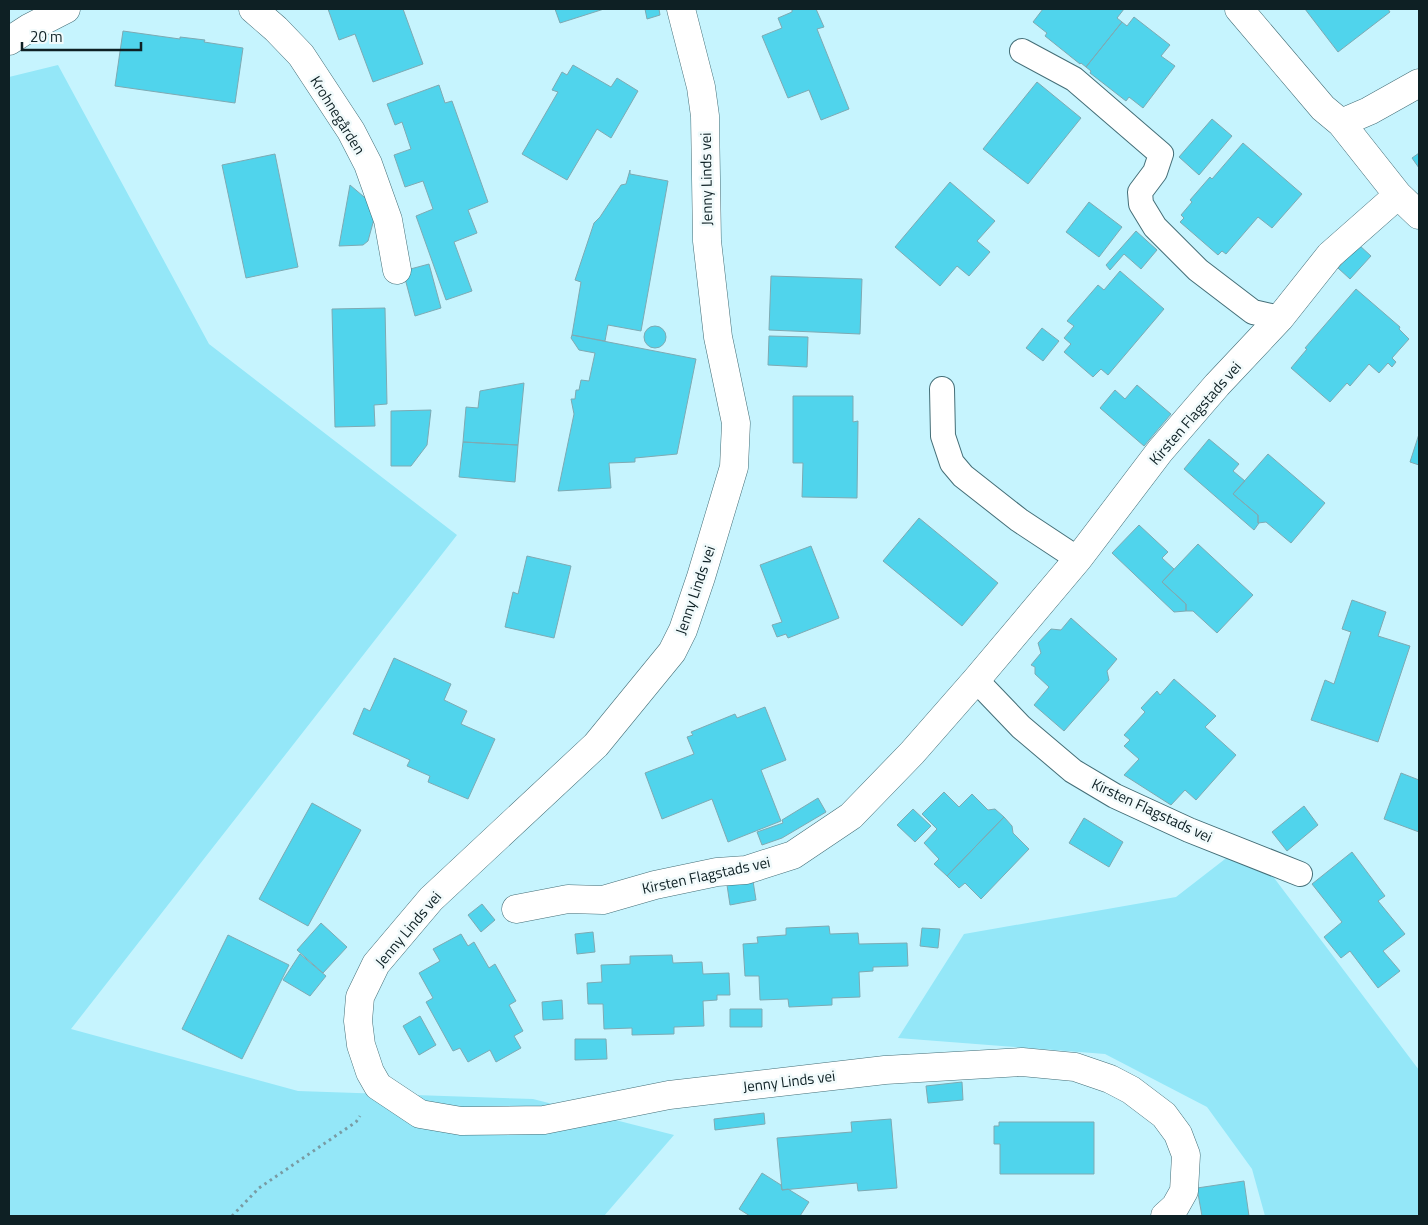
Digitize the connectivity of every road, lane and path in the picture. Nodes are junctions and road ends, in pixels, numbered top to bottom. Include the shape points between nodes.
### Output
1 (66, 9) edge
2 (253, 9) edge
3 (681, 9) edge
4 (1238, 9) edge
5 (9, 41) edge
6 (1022, 51) dead end
7 (1419, 82) edge
8 (1341, 123) junction
9 (1398, 195) junction
10 (1419, 215) edge
11 (397, 270) dead end
12 (1280, 318) junction
13 (942, 389) dead end
14 (1078, 559) junction
15 (976, 680) junction
16 (1300, 874) dead end
17 (516, 909) dead end
18 (378, 1086) junction
19 (232, 1216) edge
20 (1165, 1216) edge

1 - 5 street
2 - 11 street, Krohnegården via 301,55 351,131 368,164 388,220
3 - 18 street, Jenny Linds vei via 705,116 707,241 718,337 736,423 734,467 683,630 672,652 596,745 431,898 376,964 360,997 358,1021 361,1045
4 - 8 street via 1323,108
6 - 12 lane via 1074,79 1161,154 1155,172 1140,192 1141,204 1155,227 1198,270 1253,312
7 - 8 street
8 - 9 street
9 - 10 street
9 - 12 street, Kirsten Flagstads vei via 1330,255
12 - 14 street, Kirsten Flagstads vei via 1160,451
13 - 14 lane via 944,436 952,463 963,476 1018,520
14 - 15 street, Kirsten Flagstads vei
15 - 16 lane, Kirsten Flagstads vei via 1021,727 1072,771 1115,796 1189,830
15 - 17 street, Kirsten Flagstads vei via 851,816 793,855 746,870 717,872 655,885 603,900 568,899
18 - 19 path via 356,1122 259,1188
18 - 20 street, Jenny Linds vei via 420,1114 461,1121 544,1120 669,1095 885,1070 1022,1062 1075,1067 1131,1090 1164,1115 1178,1134 1186,1155 1184,1191 1175,1207

